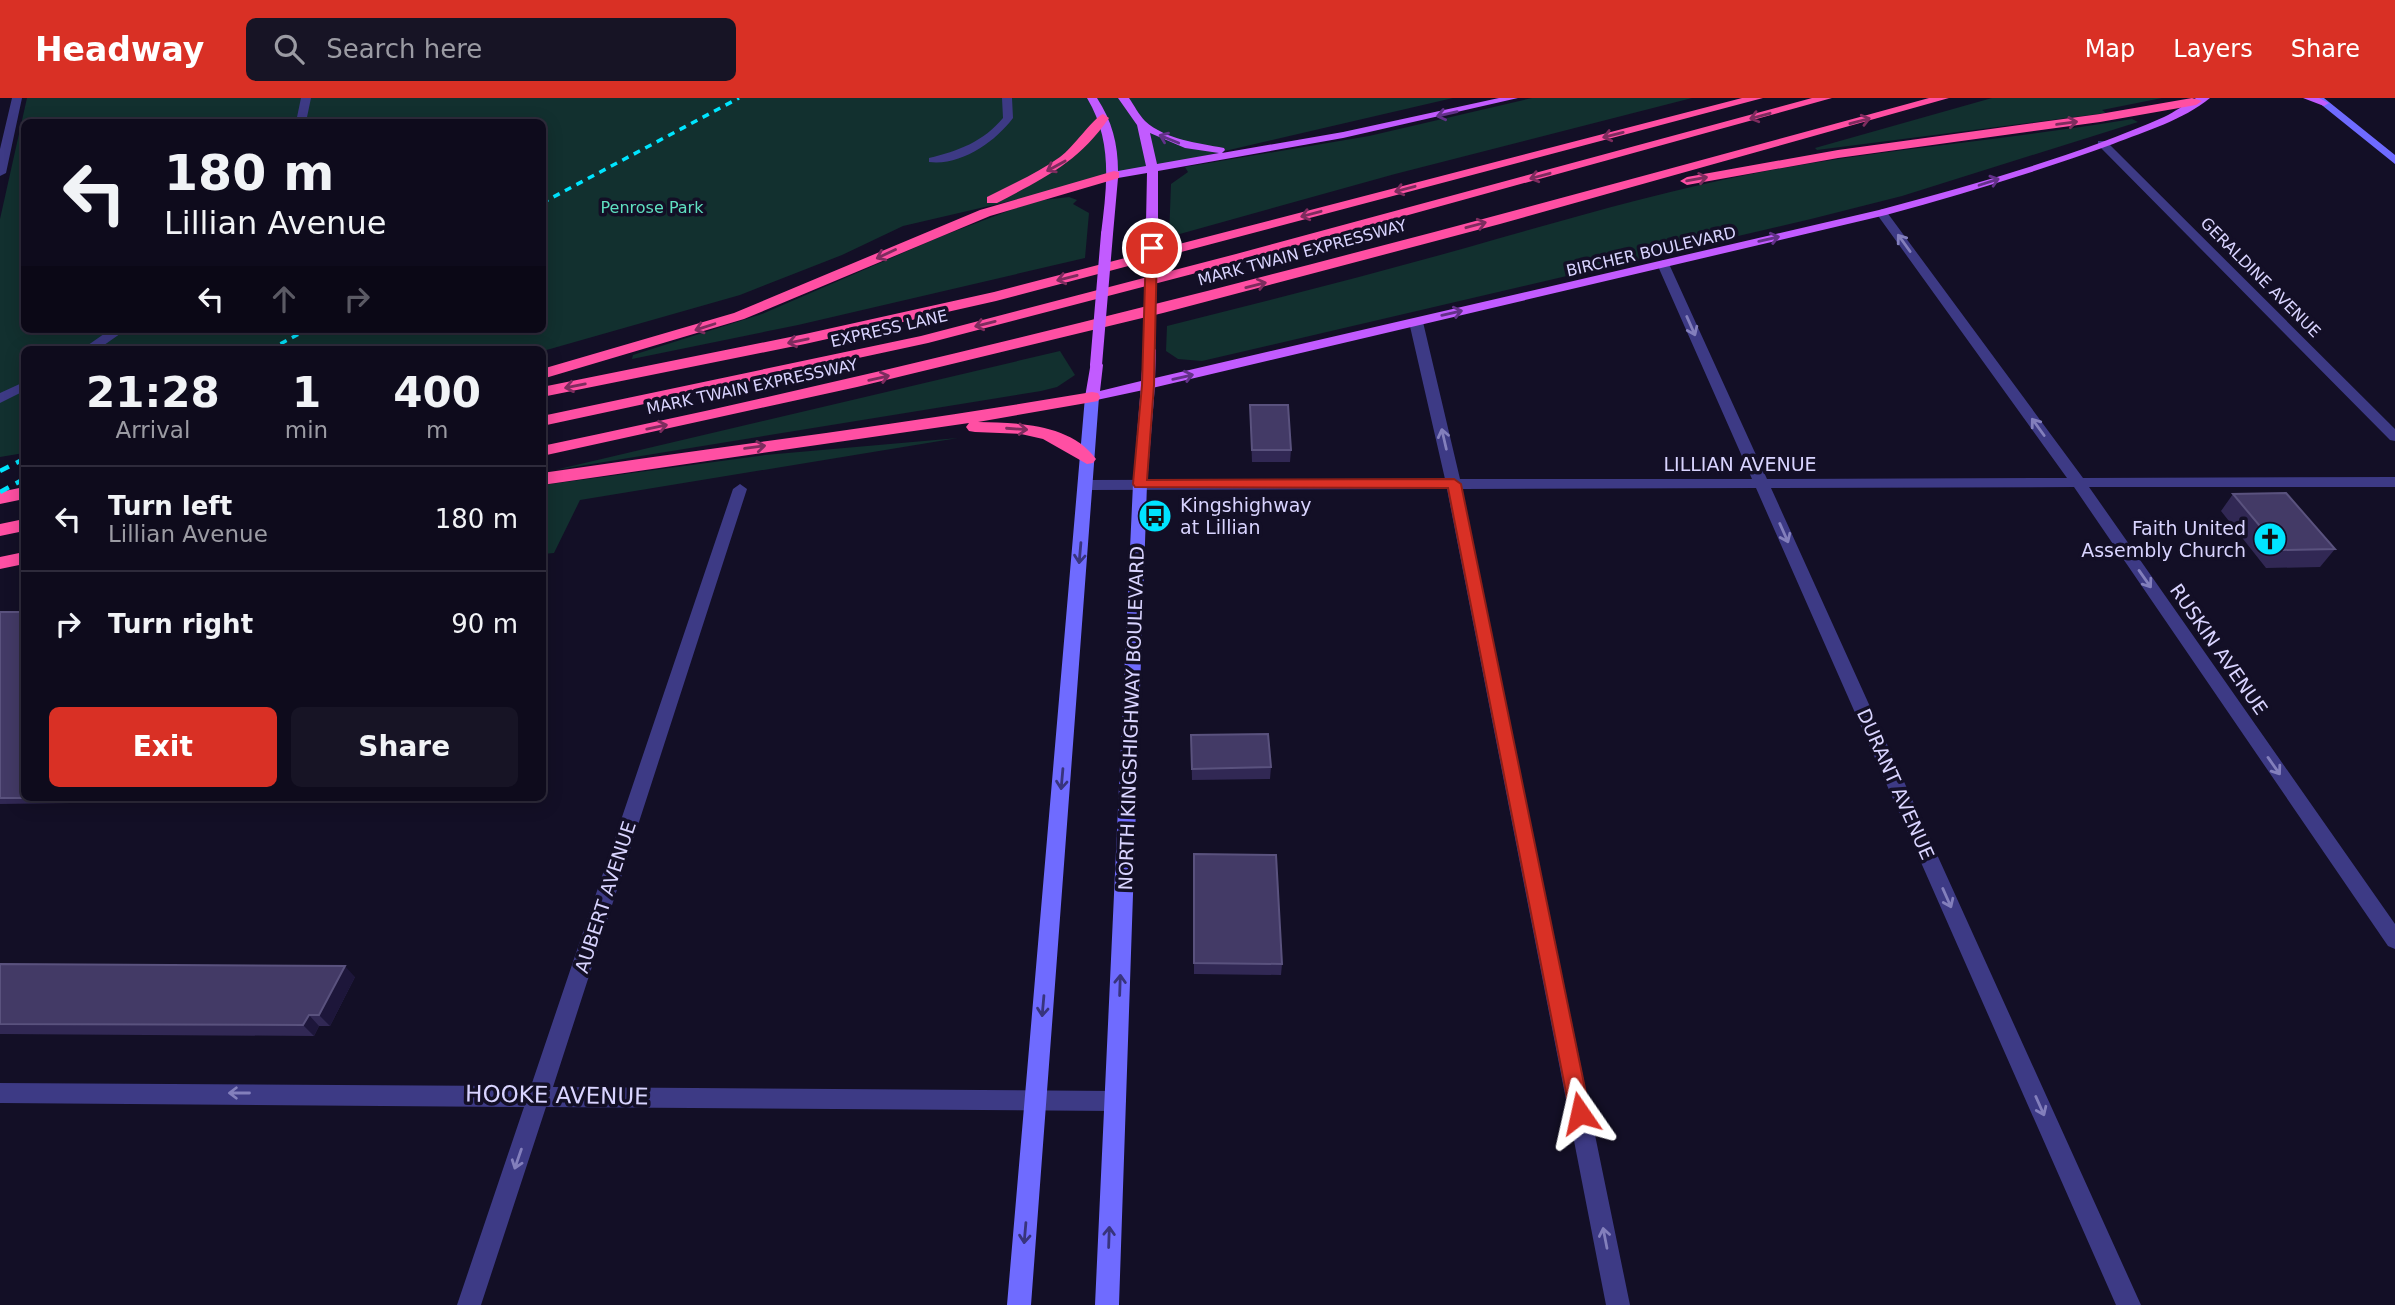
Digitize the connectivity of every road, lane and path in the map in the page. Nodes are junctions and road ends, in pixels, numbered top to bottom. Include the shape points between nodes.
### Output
1 (17, 98) edge
2 (306, 98) edge
3 (1007, 98) edge
4 (1093, 98) edge
5 (1123, 98) edge
6 (1513, 98) edge
7 (1826, 98) edge
8 (1943, 98) edge
9 (2308, 98) edge
10 (1754, 99) edge
11 (2200, 100) edge
12 (2321, 100) edge
13 (1103, 118) junction
14 (302, 119) edge
15 (1142, 123) junction
16 (2102, 143) junction
17 (1248, 151) junction
18 (933, 160) dead end
19 (2395, 161) edge
20 (1154, 167) junction
21 (0, 173) edge
22 (1114, 175) junction
23 (1581, 197) junction
24 (1882, 213) junction
25 (934, 232) junction
26 (1663, 264) junction
27 (1416, 322) junction
28 (114, 333) edge
29 (94, 346) edge
30 (546, 373) edge
31 (1148, 385) junction
32 (21, 388) edge
33 (546, 391) edge
34 (1092, 397) junction
35 (0, 399) edge
36 (546, 420) edge
37 (924, 426) junction
38 (2395, 437) edge
39 (546, 450) edge
40 (1087, 459) junction
41 (546, 478) edge
42 (2078, 482) junction
43 (2395, 482) edge
44 (1762, 483) junction
45 (1140, 484) junction
46 (1454, 484) junction
47 (1086, 485) junction
48 (740, 489) dead end
49 (21, 494) edge
50 (0, 498) edge
51 (21, 526) edge
52 (0, 530) edge
53 (21, 559) edge
54 (0, 563) edge
55 (2395, 940) edge
56 (0, 1093) edge
57 (540, 1095) junction
58 (1115, 1101) junction
59 (1035, 1102) junction
60 (469, 1305) edge
61 (1019, 1305) edge
62 (1107, 1305) edge
63 (1618, 1305) edge
64 (2129, 1305) edge

1 - 21 street
2 - 14 street
3 - 18 street via 1008,118 990,140
4 - 13 main road
5 - 15 main road, NORTH KINGSHIGHWAY BOULEVARD
6 -> 17 main road
7 -> 36 highway, EXPRESS LANE via 922,340
23 -> 8 highway, MARK TWAIN EXPRESSWAY
9 - 12 main road
10 -> 33 highway, MARK TWAIN EXPRESSWAY via 1019,290
11 - 16 main road, BIRCHER BOULEVARD via 2171,117
23 -> 11 highway
12 - 19 main road
13 - 22 main road via 1111,136
13 -> 25 highway via 1068,159
17 -> 15 main road via 1182,144
15 - 20 main road, NORTH KINGSHIGHWAY BOULEVARD
24 -> 16 main road, BIRCHER BOULEVARD
16 - 38 street, GERALDINE AVENUE
17 - 20 main road
20 - 22 main road
20 - 31 main road, NORTH KINGSHIGHWAY BOULEVARD, bridge
22 - 25 highway
22 - 34 main road, bridge
39 -> 23 highway, MARK TWAIN EXPRESSWAY via 768,404 1045,338
26 -> 24 main road, BIRCHER BOULEVARD
42 -> 24 street, RUSKIN AVENUE
25 -> 30 highway via 739,316
27 -> 26 main road, BIRCHER BOULEVARD
26 -> 44 street, DURANT AVENUE
31 -> 27 main road, BIRCHER BOULEVARD
46 -> 27 street
28 - 29 street
31 - 34 main road, BIRCHER BOULEVARD
31 - 45 main road, NORTH KINGSHIGHWAY BOULEVARD
32 - 35 street
34 - 37 highway
34 - 40 main road
37 -> 40 highway via 1038,431 1068,443
41 -> 37 highway
40 - 47 main road
42 - 43 street, LILLIAN AVENUE
42 - 44 street, LILLIAN AVENUE
42 -> 55 street, RUSKIN AVENUE
44 - 46 street, LILLIAN AVENUE
44 -> 64 street, DURANT AVENUE
45 - 46 street, LILLIAN AVENUE
45 - 47 street, LILLIAN AVENUE
58 -> 45 main road, NORTH KINGSHIGHWAY BOULEVARD
63 -> 46 street
47 -> 59 main road
48 - 57 street, AUBERT AVENUE
49 - 50 highway
51 - 52 highway
53 - 54 highway
57 -> 56 street, HOOKE AVENUE
57 - 59 street, HOOKE AVENUE
57 -> 60 street, AUBERT AVENUE
58 - 59 street, HOOKE AVENUE
62 -> 58 main road, NORTH KINGSHIGHWAY BOULEVARD
59 -> 61 main road

